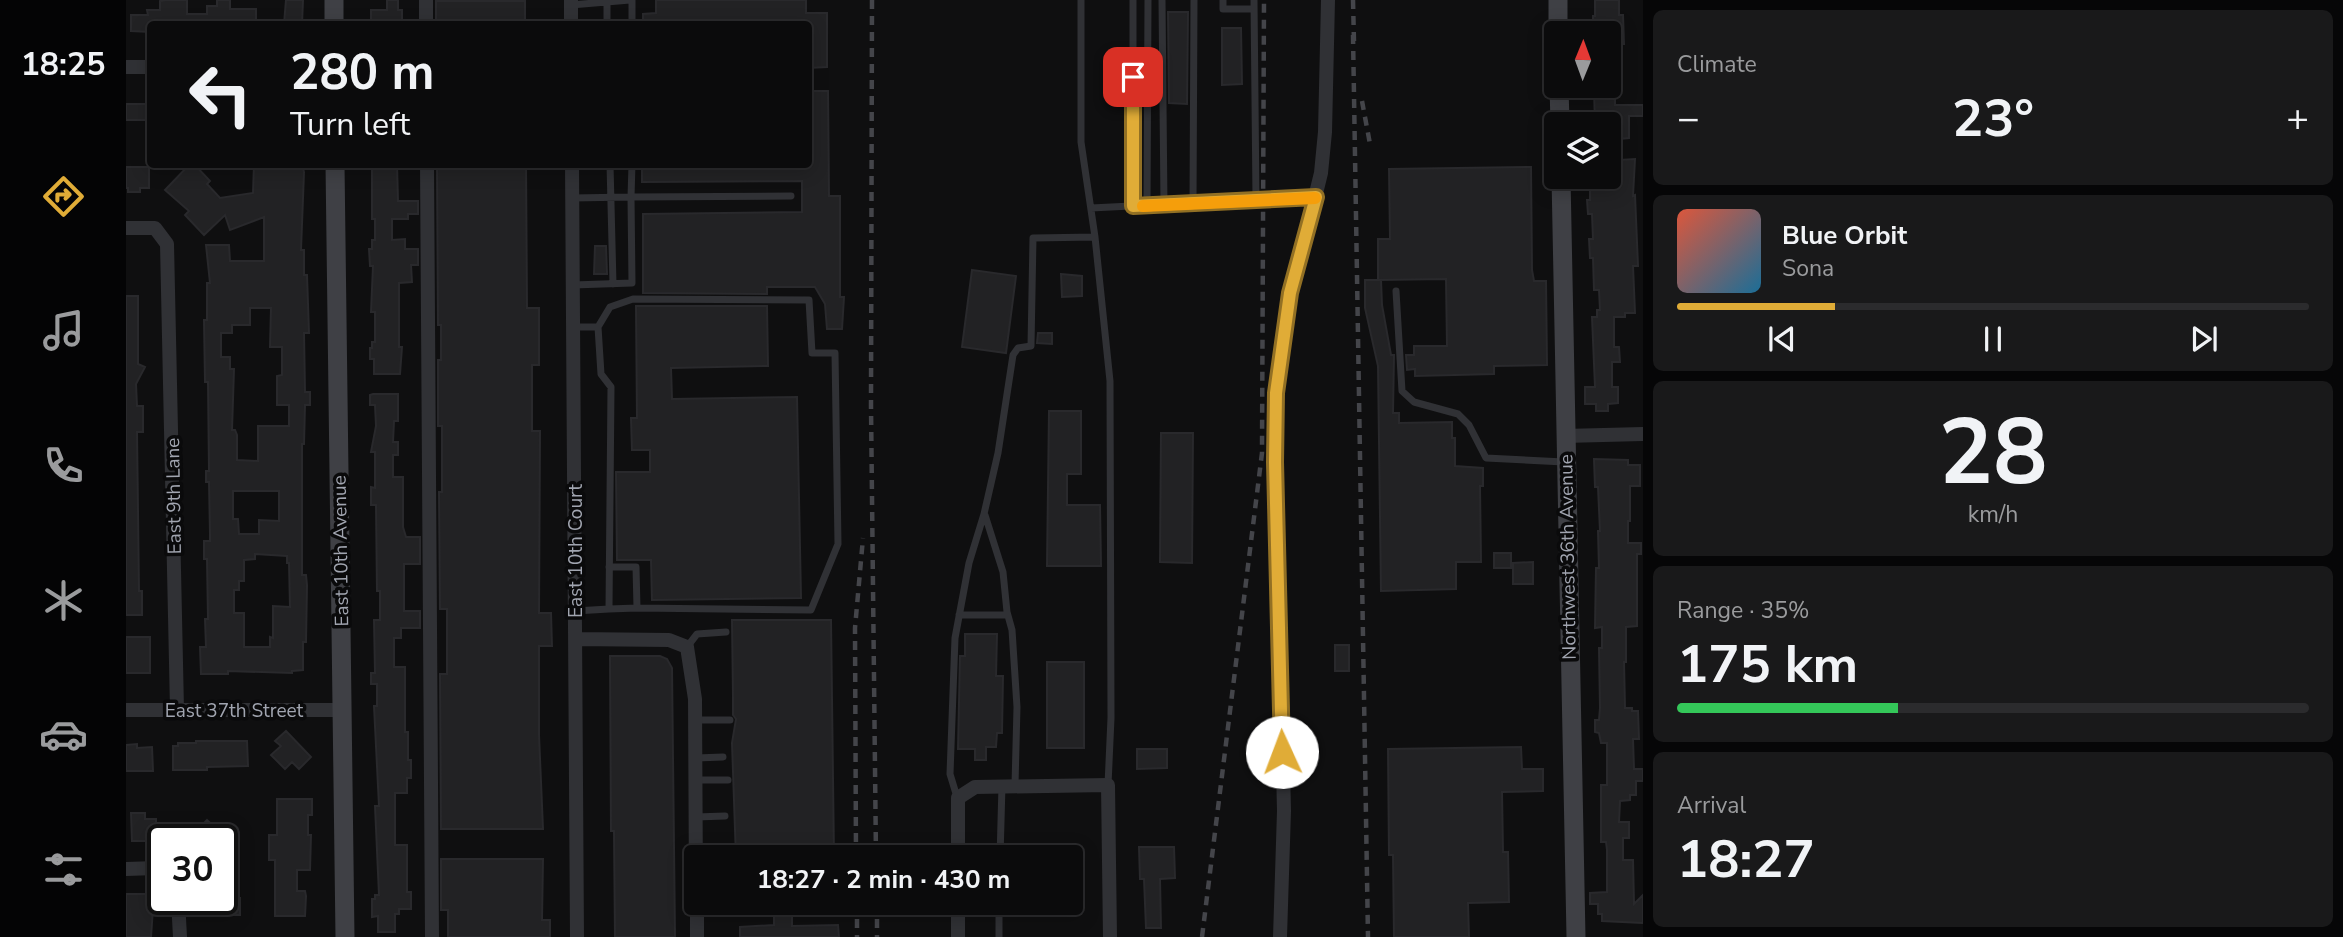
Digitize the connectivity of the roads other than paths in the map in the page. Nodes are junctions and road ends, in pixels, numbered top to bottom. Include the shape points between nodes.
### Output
1 (334, 0) edge
2 (426, 0) edge
3 (631, 0) edge
4 (1081, 0) edge
5 (1133, 0) edge
6 (1148, 0) edge
7 (1162, 0) edge
8 (1194, 0) edge
9 (1223, 0) edge
10 (1254, 0) edge
11 (1328, 0) edge
12 (1558, 0) edge
13 (607, 2) edge
14 (571, 3) edge
15 (1254, 9) junction
16 (334, 21) edge
17 (426, 21) edge
18 (571, 21) edge
19 (607, 21) edge
20 (632, 21) edge
21 (1559, 21) edge
22 (147, 67) edge
23 (126, 68) edge
24 (335, 168) edge
25 (427, 168) edge
26 (572, 168) edge
27 (610, 168) edge
28 (632, 168) edge
29 (1561, 189) edge
30 (791, 196) dead end
31 (611, 197) junction
32 (631, 197) junction
33 (1316, 197) junction
34 (572, 198) junction
35 (1256, 200) junction
36 (1193, 203) junction
37 (1147, 205) junction
38 (1164, 205) junction
39 (1133, 206) junction
40 (1091, 208) junction
41 (126, 228) edge
42 (1095, 237) junction
43 (613, 284) junction
44 (573, 285) junction
45 (1396, 291) dead end
46 (573, 327) junction
47 (598, 327) junction
48 (1643, 434) edge
49 (1564, 436) junction
50 (1565, 461) junction
51 (984, 514) junction
52 (609, 567) junction
53 (637, 608) junction
54 (609, 609) junction
55 (575, 611) junction
56 (960, 615) junction
57 (1007, 615) junction
58 (726, 632) dead end
59 (575, 639) junction
60 (687, 647) junction
61 (177, 709) junction
62 (342, 709) junction
63 (126, 710) edge
64 (695, 720) junction
65 (730, 720) dead end
66 (723, 757) dead end
67 (696, 758) junction
68 (696, 780) junction
69 (729, 780) dead end
70 (1009, 785) junction
71 (1108, 785) junction
72 (957, 798) junction
73 (725, 816) dead end
74 (696, 817) junction
75 (696, 845) edge
76 (958, 845) edge
77 (1002, 845) edge
78 (147, 868) edge
79 (126, 869) edge
80 (179, 915) edge
81 (697, 915) edge
82 (958, 915) edge
83 (999, 915) edge
84 (180, 937) edge
85 (345, 937) edge
86 (432, 937) edge
87 (577, 937) edge
88 (697, 937) edge
89 (958, 937) edge
90 (999, 937) edge
91 (1110, 937) edge
92 (1280, 937) edge
93 (1576, 937) edge

1 - 16 street
2 - 17 street
3 - 13 lane
3 - 20 lane
4 - 40 lane via 1081,142
5 - 39 lane
6 - 37 lane
7 - 38 lane
8 - 36 lane
9 - 15 lane via 1223,9
10 - 15 lane
11 - 33 street via 1324,141
12 - 21 street
13 - 14 lane
13 - 19 lane
14 - 18 street
15 - 35 lane
22 - 23 street
24 - 62 street, East 10th Avenue
25 - 86 street
26 - 34 street, East 10th Court
27 - 31 lane
28 - 32 lane
29 - 49 street, Northwest 36th Avenue
30 - 32 lane
31 - 32 lane
31 - 34 lane
31 - 43 lane
32 - 43 lane via 632,284
33 - 35 lane
33 - 92 street via 1288,307 1275,420 1284,811
34 - 44 street, East 10th Court
35 - 36 lane
36 - 38 lane
37 - 38 lane
37 - 39 lane
39 - 40 lane
40 - 42 lane
41 - 61 street, East 9th Lane via 155,228 167,244
42 - 51 lane via 1033,237 1031,346 1018,348 1013,355
42 - 71 lane via 1110,381
43 - 44 lane
44 - 46 street, East 10th Court
45 - 50 lane via 1402,391 1414,402 1458,414 1486,458
46 - 47 lane
46 - 55 street, East 10th Court
47 - 52 lane via 601,373 611,387
47 - 53 lane via 610,307 633,299 809,300 812,353 835,353 838,544 811,610
48 - 49 street
49 - 50 street, Northwest 36th Avenue
50 - 93 street, Northwest 36th Avenue
51 - 56 lane
51 - 57 lane via 1005,580
52 - 53 lane via 636,567
52 - 54 lane
53 - 54 lane
54 - 55 lane
55 - 59 street, East 10th Court
56 - 57 lane
56 - 72 lane via 952,665 950,774
57 - 70 lane via 1016,700
58 - 60 lane via 697,634
59 - 60 street via 669,640
59 - 87 street, East 10th Court
60 - 64 street
61 - 62 street, East 37th Street
61 - 63 street, East 37th Street
62 - 85 street, East 10th Avenue
64 - 65 lane
64 - 67 street
66 - 67 lane
67 - 68 street
68 - 69 lane
68 - 74 street
70 - 71 street
70 - 72 street via 975,787
70 - 77 lane
71 - 91 street
72 - 76 street
73 - 74 lane
74 - 75 street
78 - 79 street
80 - 84 street
81 - 88 street
82 - 89 street
83 - 90 lane

